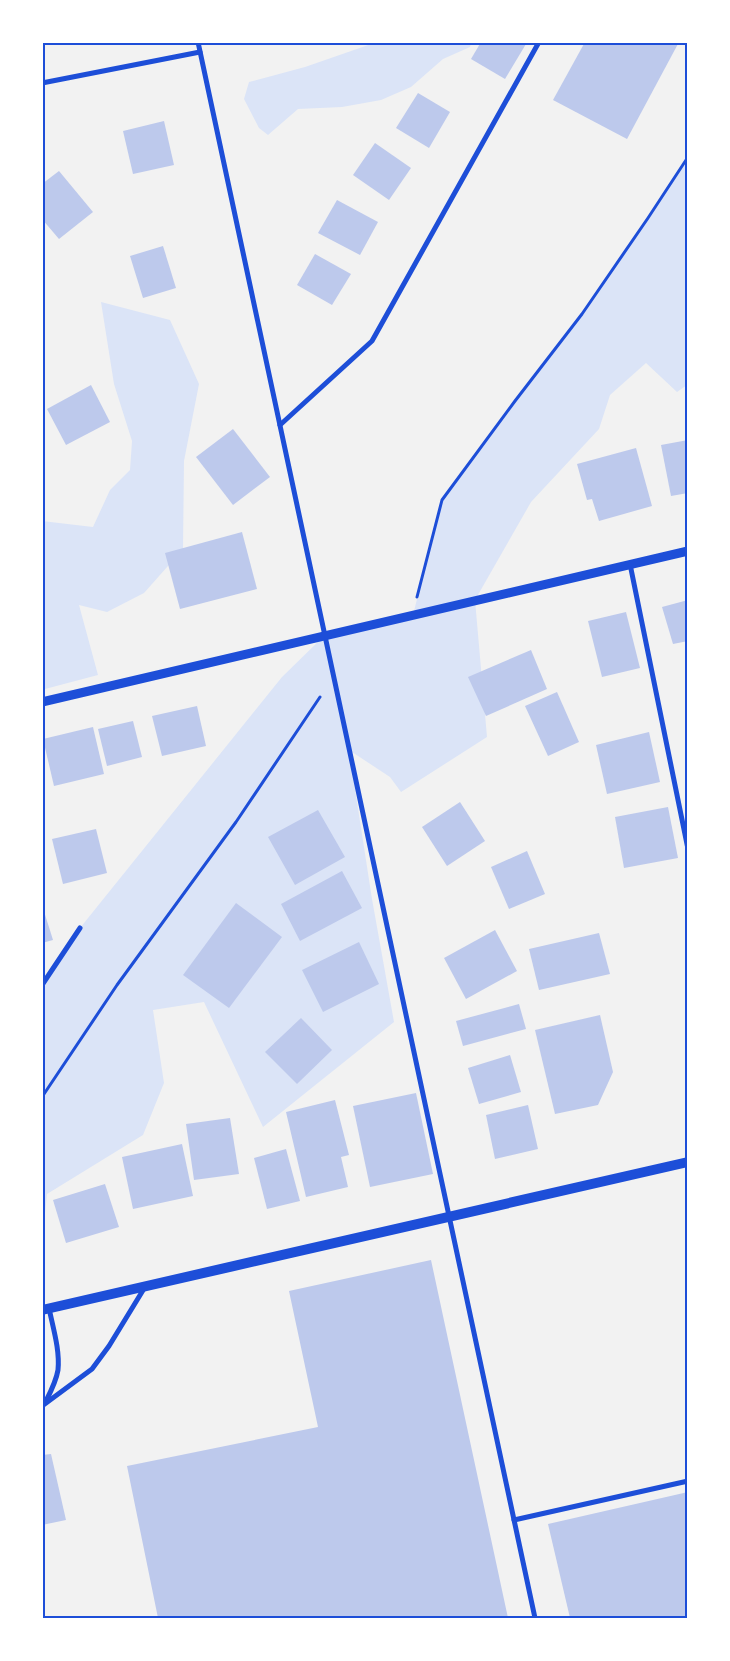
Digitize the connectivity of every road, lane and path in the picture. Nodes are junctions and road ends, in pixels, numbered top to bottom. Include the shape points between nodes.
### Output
1 (198, 42) edge
2 (539, 42) edge
3 (200, 52) junction
4 (42, 83) edge
5 (688, 157) edge
6 (280, 425) junction
7 (688, 551) edge
8 (630, 564) junction
9 (413, 615) junction
10 (325, 635) junction
11 (334, 677) junction
12 (42, 702) edge
13 (688, 849) edge
14 (80, 928) dead end
15 (42, 985) edge
16 (42, 1097) edge
17 (688, 1162) edge
18 (449, 1216) junction
19 (145, 1286) junction
20 (46, 1309) edge
21 (43, 1406) edge
22 (688, 1481) edge
23 (514, 1520) junction
24 (535, 1618) edge

1 - 3 street
2 - 6 street via 372,341
3 - 4 street
3 - 6 street
5 - 9 path via 582,314 442,500
6 - 10 street
7 - 8 street
8 - 9 street
8 - 13 street
9 - 10 street
10 - 11 street
10 - 12 street
11 - 16 path via 236,822 116,985
11 - 18 street
14 - 15 street
17 - 18 main road
18 - 19 main road
18 - 23 street
19 - 20 main road
19 - 21 street via 92,1369
20 - 21 street via 58,1351 58,1370
22 - 23 street
23 - 24 street

